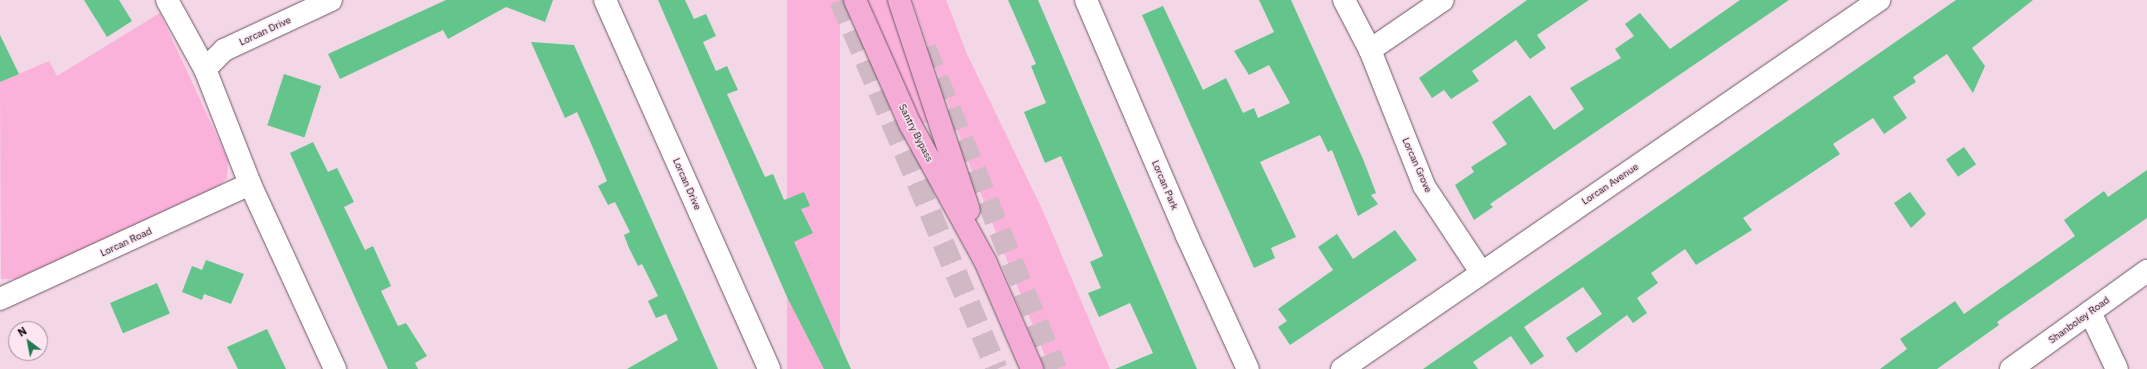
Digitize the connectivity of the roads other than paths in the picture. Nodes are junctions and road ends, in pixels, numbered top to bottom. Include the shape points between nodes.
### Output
1 (167, 0) edge
2 (331, 0) edge
3 (605, 0) edge
4 (855, 0) edge
5 (899, 0) edge
6 (1086, 0) edge
7 (1344, 0) edge
8 (1443, 0) edge
9 (1879, 0) edge
10 (1370, 50) junction
11 (205, 69) junction
12 (250, 184) junction
13 (986, 263) junction
14 (2147, 271) edge
15 (1481, 272) junction
16 (0, 299) edge
17 (2090, 312) junction
18 (335, 369) edge
19 (769, 369) edge
20 (1032, 369) edge
21 (1248, 369) edge
22 (1342, 369) edge
23 (2011, 369) edge
24 (2118, 369) edge

1 - 11 street
2 - 11 street, Lorcan Drive via 224,50
3 - 19 street, Lorcan Drive
4 - 13 main road, Santry Bypass via 910,124
5 - 13 main road, Santry Bypass
6 - 21 street, Lorcan Park via 1187,236
7 - 10 street, Lorcan Grove
8 - 10 street
9 - 15 street, Lorcan Avenue
10 - 15 street, Lorcan Grove via 1424,186
11 - 12 street
12 - 16 street, Lorcan Road
12 - 18 street
13 - 20 main road, Santry Bypass
14 - 17 street, Shanboley Road
15 - 22 street, Lorcan Avenue
17 - 23 street, Shanboley Road
17 - 24 street

